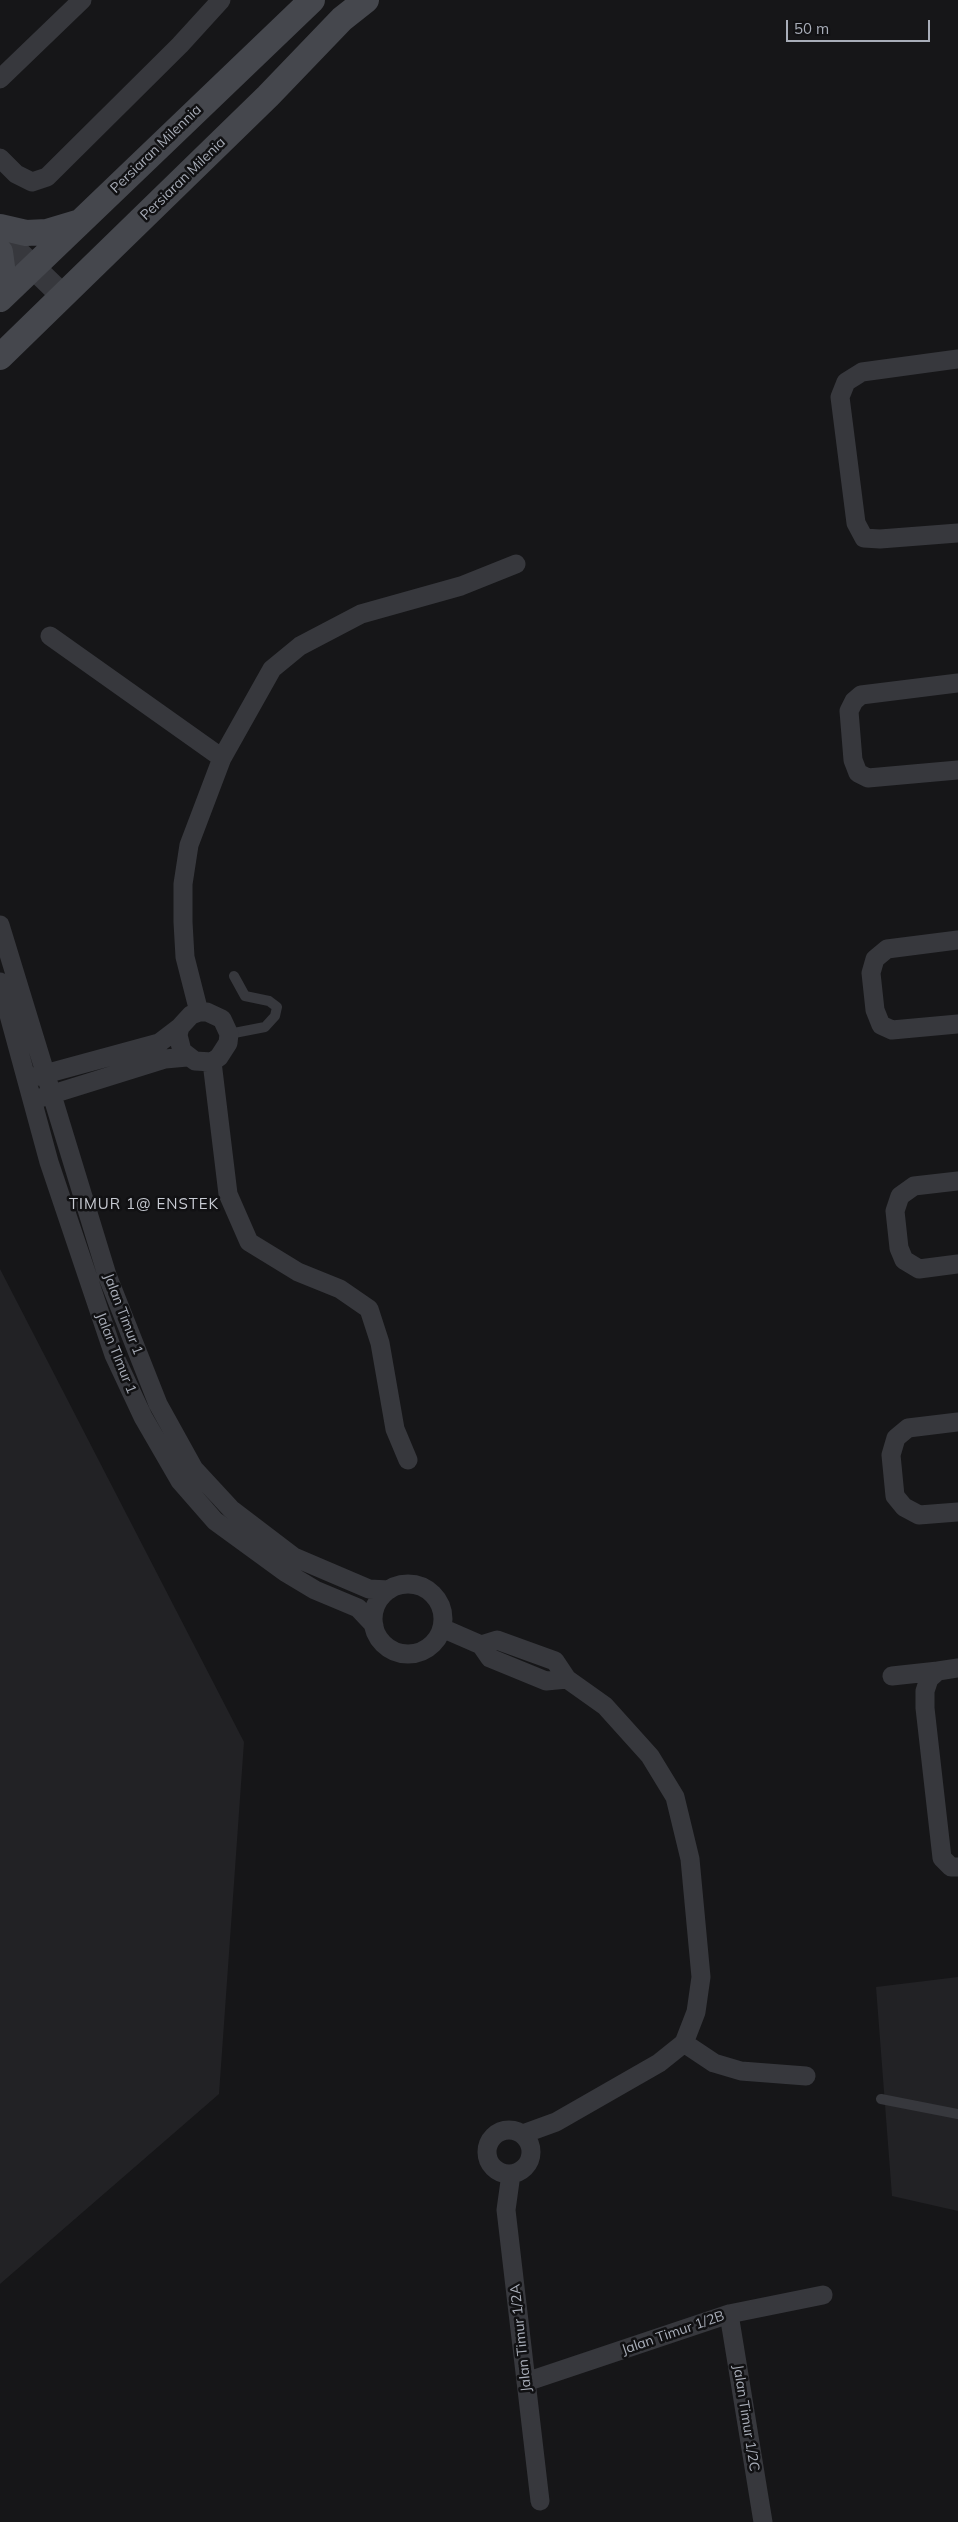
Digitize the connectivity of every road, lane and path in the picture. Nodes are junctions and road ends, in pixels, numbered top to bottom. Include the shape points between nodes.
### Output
1 (82, 0) edge
2 (221, 0) edge
3 (312, 0) edge
4 (366, 0) edge
5 (0, 78) edge
6 (0, 158) edge
7 (80, 222) junction
8 (0, 227) edge
9 (0, 235) edge
10 (0, 252) edge
11 (33, 267) junction
12 (0, 282) edge
13 (63, 296) junction
14 (0, 299) edge
15 (0, 357) edge
16 (958, 359) edge
17 (958, 533) edge
18 (516, 564) dead end
19 (50, 636) dead end
20 (958, 683) edge
21 (222, 758) junction
22 (958, 770) edge
23 (0, 925) edge
24 (958, 940) edge
25 (234, 976) dead end
26 (0, 982) edge
27 (199, 1012) junction
28 (958, 1024) edge
29 (180, 1027) junction
30 (229, 1034) junction
31 (187, 1058) junction
32 (212, 1062) junction
33 (37, 1076) junction
34 (52, 1094) junction
35 (34, 1100) junction
36 (958, 1181) edge
37 (958, 1264) edge
38 (958, 1422) edge
39 (408, 1460) dead end
40 (958, 1512) edge
41 (389, 1590) junction
42 (374, 1625) junction
43 (442, 1628) junction
44 (958, 1668) edge
45 (938, 1670) junction
46 (892, 1676) dead end
47 (958, 1867) edge
48 (684, 2043) junction
49 (806, 2076) dead end
50 (881, 2098) dead end
51 (958, 2114) edge
52 (523, 2134) junction
53 (511, 2174) junction
54 (823, 2295) dead end
55 (729, 2314) junction
56 (526, 2382) junction
57 (540, 2501) dead end
58 (763, 2522) edge

1 - 5 street
2 - 6 street via 47,178 32,182 16,174
3 - 7 main road, Persiaran Milennia
4 - 13 main road, Persiaran Milenia
7 - 8 main road via 33,233
7 - 11 main road, Persiaran Milennia
9 - 11 street
10 - 12 main road
11 - 13 street
11 - 14 main road, Persiaran Milennia
13 - 15 main road, Persiaran Milenia
16 - 17 street via 862,372 846,382 840,397 856,523 864,538 880,540
18 - 21 street via 461,586 361,614 300,646 272,670
19 - 21 street
20 - 22 street via 862,695 849,711 853,760 858,773 868,778
21 - 27 street via 189,845 183,884 185,957
23 - 33 street, Jalan Timur 1
24 - 28 street via 887,949 875,959 871,973 874,1010 880,1024 892,1030
25 - 30 lane via 246,996 269,1001 277,1007 275,1016 265,1027
26 - 33 street, Jalan TImur 1
27 - 29 street via 184,1020
27 - 30 street via 222,1019
29 - 31 street via 179,1043
29 - 33 street via 159,1043
30 - 32 street via 225,1051
31 - 32 street
31 - 34 street via 165,1059
32 - 39 street via 228,1194 249,1242 298,1272 340,1289 369,1309 380,1343 395,1430
33 - 34 street, Jalan Timur 1
33 - 35 street, Jalan TImur 1
34 - 35 street
34 - 41 street, Jalan Timur 1 via 107,1275 158,1404 194,1469 231,1509 294,1557 369,1589
35 - 42 street, Jalan TImur 1 via 49,1162 114,1355 180,1481 223,1527 315,1590 358,1608
36 - 37 street via 914,1186 900,1196 895,1211 899,1248 904,1260 919,1268
38 - 40 street via 908,1428 896,1438 891,1455 895,1496 904,1507 919,1515
41 - 42 street via 376,1607
41 - 43 street via 406,1585 423,1588 433,1595 440,1604
42 - 43 street via 388,1648 401,1654 427,1650 437,1640
43 - 48 street via 481,1645 490,1658 546,1681 567,1679 605,1706 650,1756 675,1797 690,1860 701,1977 696,2012
44 - 45 street
45 - 46 street
45 - 47 street via 929,1679 925,1708 942,1858 951,1867
48 - 49 street via 714,2063 740,2071
48 - 52 street via 658,2063 556,2122
50 - 51 lane
52 - 53 street via 531,2150 530,2158 520,2172
52 - 53 street via 505,2130 489,2141 488,2160 502,2173
53 - 56 street, Jalan Timur 1/2A via 506,2210
54 - 55 street, Jalan Timur 1/2B
55 - 56 street, Jalan Timur 1/2B
55 - 58 street, Jalan Timur 1/2C
56 - 57 street, Jalan Timur 1/2A

